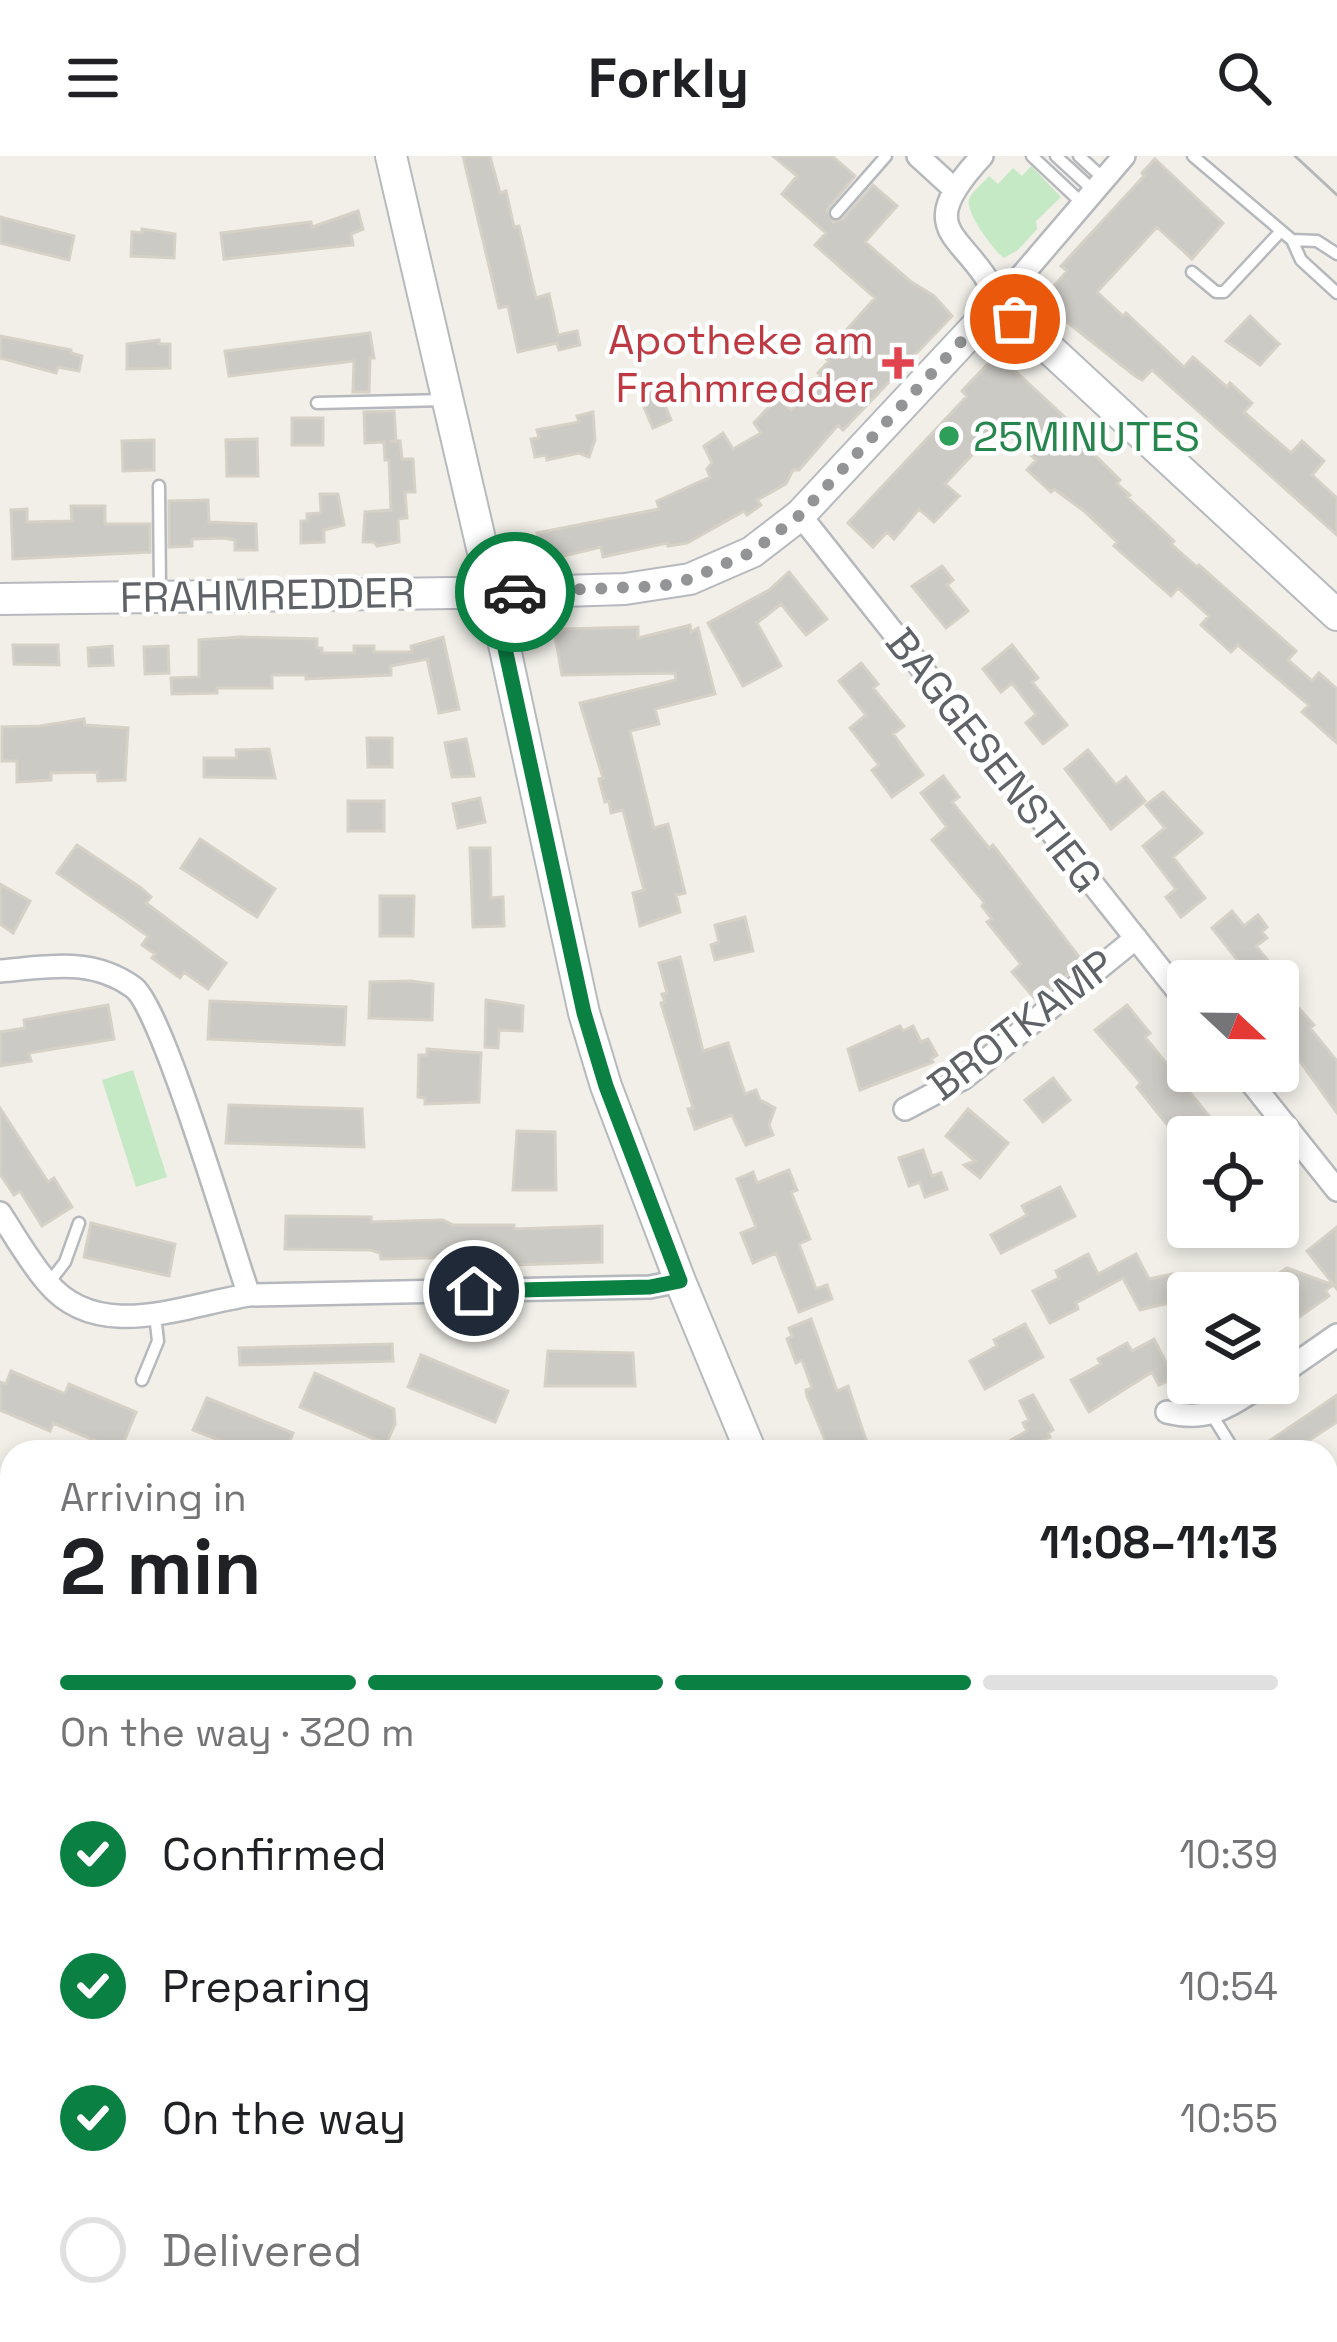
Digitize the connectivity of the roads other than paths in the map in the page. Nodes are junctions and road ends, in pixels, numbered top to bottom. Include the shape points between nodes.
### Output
1 (391, 156) edge
2 (886, 156) edge
3 (917, 156) edge
4 (982, 156) edge
5 (1032, 156) edge
6 (1056, 156) edge
7 (1078, 156) edge
8 (1124, 156) edge
9 (1193, 156) edge
10 (952, 188) junction
11 (1093, 191) junction
12 (836, 213) dead end
13 (1281, 231) junction
14 (1292, 240) junction
15 (1337, 254) edge
16 (1192, 272) dead end
17 (1337, 293) edge
18 (998, 302) junction
19 (449, 400) junction
20 (317, 403) dead end
21 (159, 486) dead end
22 (800, 515) junction
23 (493, 593) junction
24 (160, 596) junction
25 (0, 599) edge
26 (1337, 615) edge
27 (1136, 938) junction
28 (0, 971) edge
29 (1167, 977) edge
30 (1259, 1092) edge
31 (904, 1109) dead end
32 (1337, 1190) edge
33 (0, 1213) edge
34 (79, 1223) dead end
35 (680, 1281) junction
36 (48, 1284) junction
37 (249, 1295) junction
38 (155, 1316) junction
39 (1337, 1335) edge
40 (1299, 1361) edge
41 (142, 1380) dead end
42 (1231, 1404) edge
43 (1167, 1412) dead end
44 (1212, 1415) junction
45 (746, 1440) edge
46 (1228, 1440) edge

1 - 19 street
2 - 12 lane
3 - 10 street
4 - 10 street
5 - 11 lane
6 - 11 lane
7 - 11 lane
8 - 11 street
9 - 13 lane
10 - 18 street via 946,210 953,236
11 - 18 street
13 - 14 lane
13 - 16 lane via 1224,292
14 - 15 lane via 1317,241
14 - 17 lane via 1301,260
18 - 22 street, FRAHMREDDER
18 - 26 street
19 - 20 lane
19 - 23 street
21 - 24 lane
22 - 23 street, FRAHMREDDER via 752,552 690,579
22 - 27 street, BAGGESENSTIEG
23 - 24 street, FRAHMREDDER
23 - 35 street via 584,1013
24 - 25 street, FRAHMREDDER
27 - 29 street, BAGGESENSTIEG
27 - 31 street, BROTKAMP via 964,1078
28 - 37 street via 86,965 139,991 166,1042
30 - 32 street
33 - 36 street
34 - 36 lane
35 - 37 street
35 - 45 street
36 - 38 street via 92,1311
37 - 38 street
38 - 41 lane via 158,1341
39 - 40 street
42 - 44 street
43 - 44 street
44 - 46 lane

